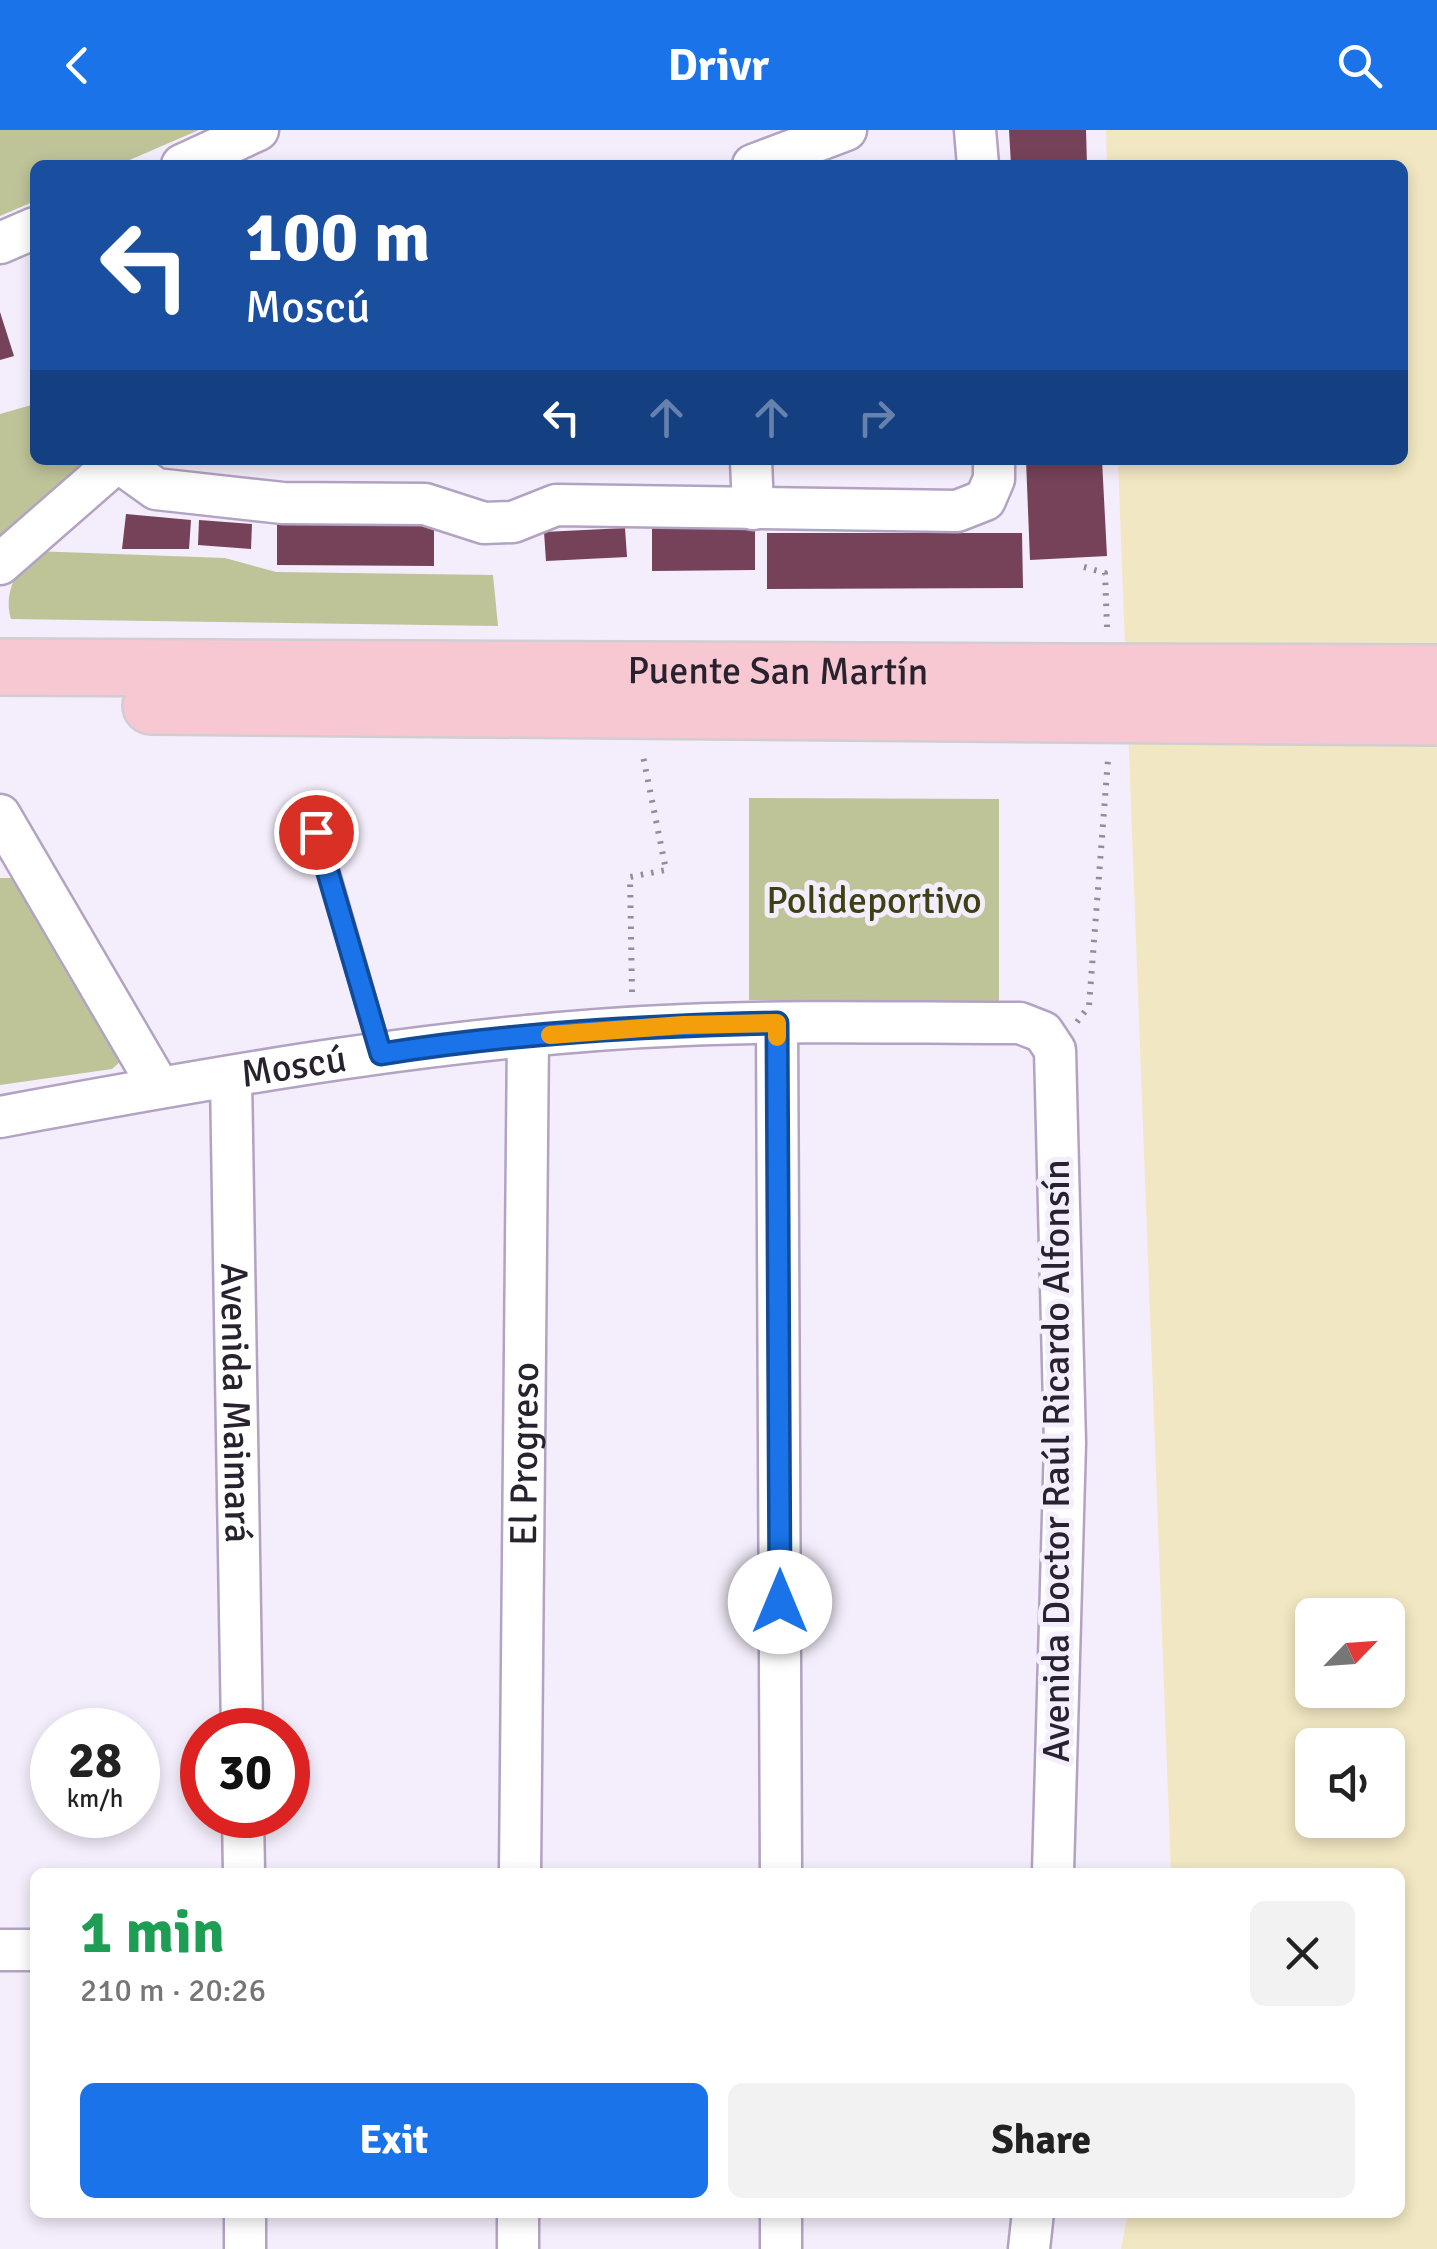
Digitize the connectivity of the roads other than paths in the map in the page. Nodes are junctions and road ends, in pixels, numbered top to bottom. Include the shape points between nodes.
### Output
1 (258, 130) edge
2 (846, 130) edge
3 (976, 130) edge
4 (193, 160) edge
5 (766, 160) edge
6 (978, 160) edge
7 (30, 230) edge
8 (0, 243) edge
9 (113, 465) edge
10 (123, 465) edge
11 (751, 465) edge
12 (994, 465) edge
13 (752, 509) junction
14 (0, 564) edge
15 (0, 667) edge
16 (1437, 674) edge
17 (116, 687) junction
18 (1069, 693) junction
19 (0, 705) edge
20 (1437, 717) edge
21 (0, 815) edge
22 (316, 832) dead end
23 (777, 1023) junction
24 (528, 1036) junction
25 (1055, 1050) joint
26 (381, 1054) junction
27 (231, 1078) junction
28 (159, 1087) junction
29 (0, 1117) edge
30 (242, 1708) edge
31 (244, 1838) edge
32 (244, 1868) edge
33 (520, 1868) edge
34 (781, 1868) edge
35 (1053, 1868) edge
36 (0, 1950) edge
37 (30, 1950) edge
38 (245, 2218) edge
39 (518, 2218) edge
40 (781, 2218) edge
41 (1032, 2218) edge
42 (245, 2249) edge
43 (518, 2249) edge
44 (780, 2249) edge
45 (1029, 2249) edge

1 - 4 street
2 - 5 street
3 - 6 street
7 - 8 street
9 - 14 street
10 - 13 street via 156,489 282,503 425,504 484,523 513,522 556,505
11 - 13 street
12 - 13 street via 985,500 957,511
15 - 17 main road
16 - 18 main road, Puente San Martín, bridge
17 - 18 main road, Puente San Martín
17 - 18 main road, Puente San Martín via 634,710
17 - 19 main road
18 - 20 main road, Puente San Martín, bridge
21 - 28 street
22 - 26 lane
23 - 24 street, Moscú
23 - 25 street, Moscú via 1020,1023 1043,1032
23 - 34 street
24 - 26 street, Moscú
24 - 33 street, El Progreso
25 - 35 street, Avenida Doctor Raúl Ricardo Alfonsín via 1065,1442
26 - 27 street, Moscú
27 - 28 street, Moscú
27 - 30 street, Avenida Maimará
28 - 29 street, Moscú
31 - 32 street
36 - 37 street
38 - 42 street
39 - 43 street
40 - 44 street
41 - 45 street

